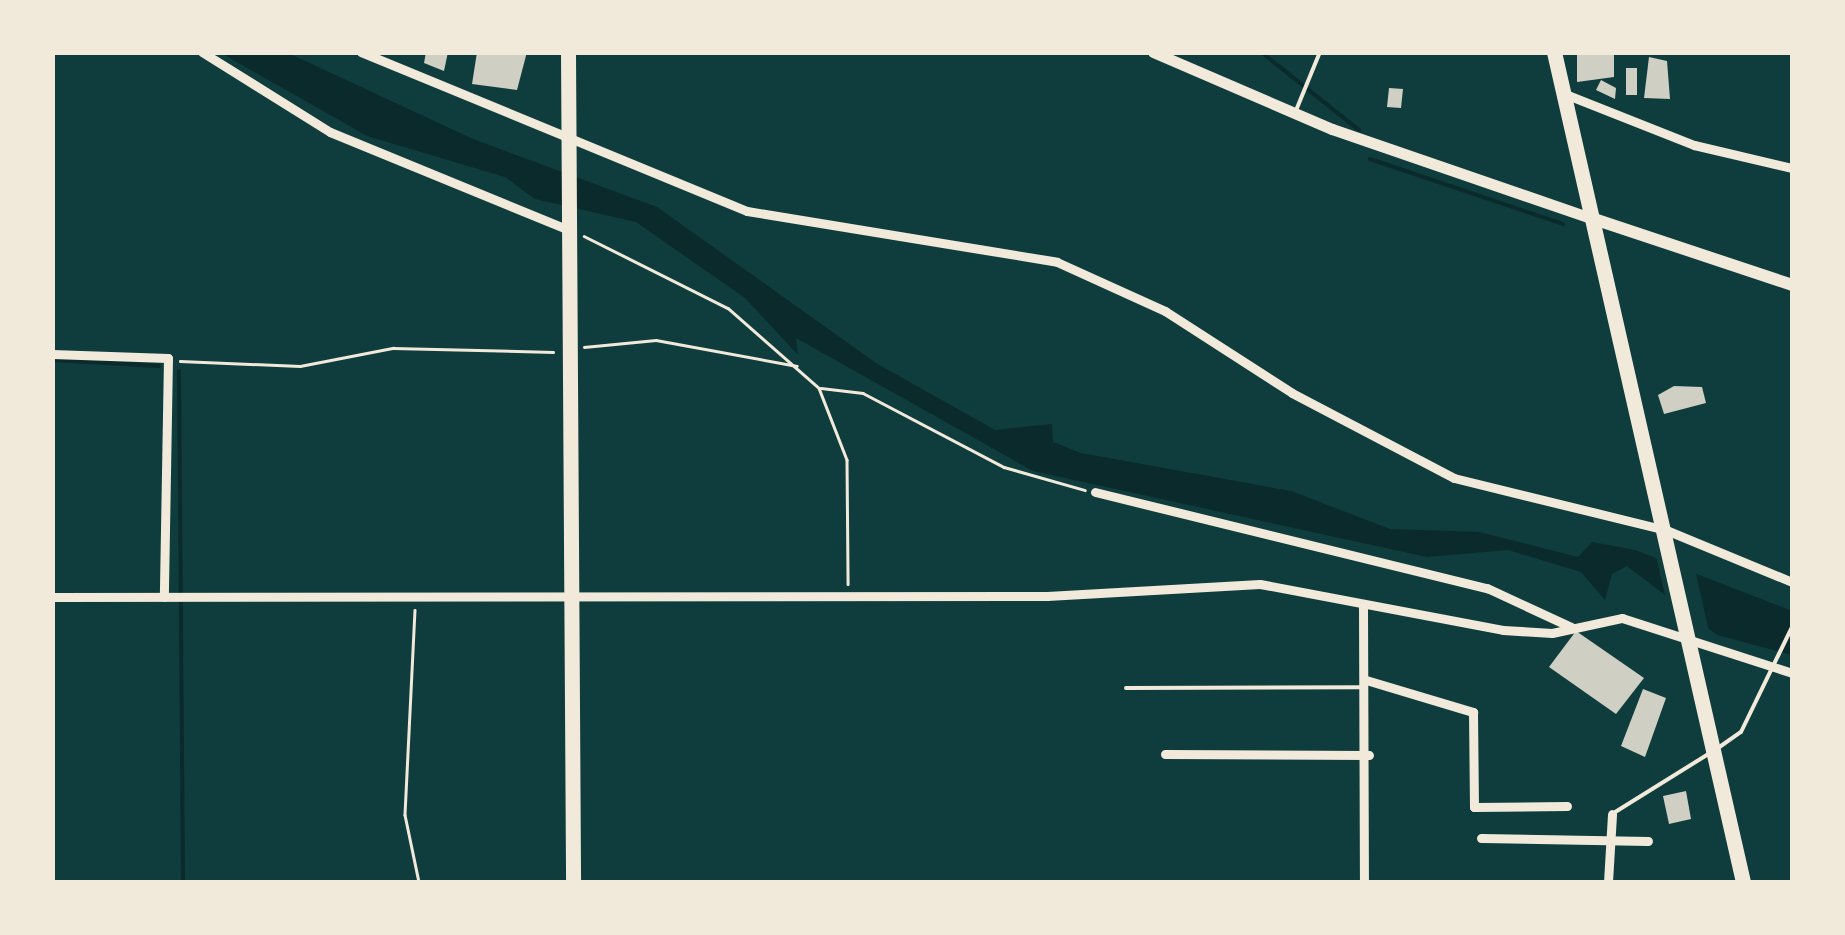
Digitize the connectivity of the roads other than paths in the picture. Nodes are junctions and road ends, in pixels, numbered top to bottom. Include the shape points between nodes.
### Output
1 (202, 52) edge
2 (361, 52) edge
3 (568, 52) edge
4 (1153, 52) edge
5 (1320, 52) edge
6 (1554, 52) edge
7 (1566, 94) junction
8 (1297, 107) junction
9 (568, 137) junction
10 (1792, 168) edge
11 (1597, 220) junction
12 (568, 230) junction
13 (1792, 285) edge
14 (52, 354) edge
15 (1095, 492) road end
16 (1667, 534) junction
17 (1792, 582) edge
18 (572, 594) junction
19 (52, 596) edge
20 (164, 597) junction
21 (1364, 607) junction
22 (1571, 627) junction
23 (1792, 627) edge
24 (1692, 637) junction
25 (1776, 667) junction
26 (1792, 673) edge
27 (1366, 684) junction
28 (1126, 688) dead end
29 (1717, 749) junction
30 (1165, 754) dead end
31 (1369, 755) junction
32 (1567, 806) dead end
33 (1612, 814) joint
34 (1481, 838) dead end
35 (1609, 841) junction
36 (1648, 841) dead end
37 (573, 882) edge
38 (1364, 882) edge
39 (1608, 882) edge
40 (1743, 882) edge

1 - 12 street via 330,132 434,182
2 - 9 street
3 - 9 highway
4 - 8 street
5 - 8 lane
6 - 7 highway
7 - 10 street via 1694,144
7 - 11 highway
8 - 11 street
9 - 12 highway
9 - 16 street via 776,219 1056,262 1165,310 1261,364 1292,392 1454,478
11 - 13 main road
11 - 16 highway
12 - 18 highway
14 - 20 street via 168,358
15 - 22 street via 1488,588
16 - 17 street
16 - 24 highway
18 - 20 street
18 - 21 street via 1047,596 1260,584
18 - 37 highway
19 - 20 street
21 - 22 street via 1503,630
21 - 27 street
22 - 24 street via 1622,618
23 - 25 lane
24 - 25 street
24 - 29 highway
25 - 26 street
25 - 29 lane via 1740,732
27 - 28 lane
27 - 31 street
27 - 32 street via 1473,712 1474,807
29 - 33 lane
29 - 40 highway
30 - 31 street
31 - 38 street
33 - 35 street
34 - 35 street
35 - 36 street
35 - 39 street

